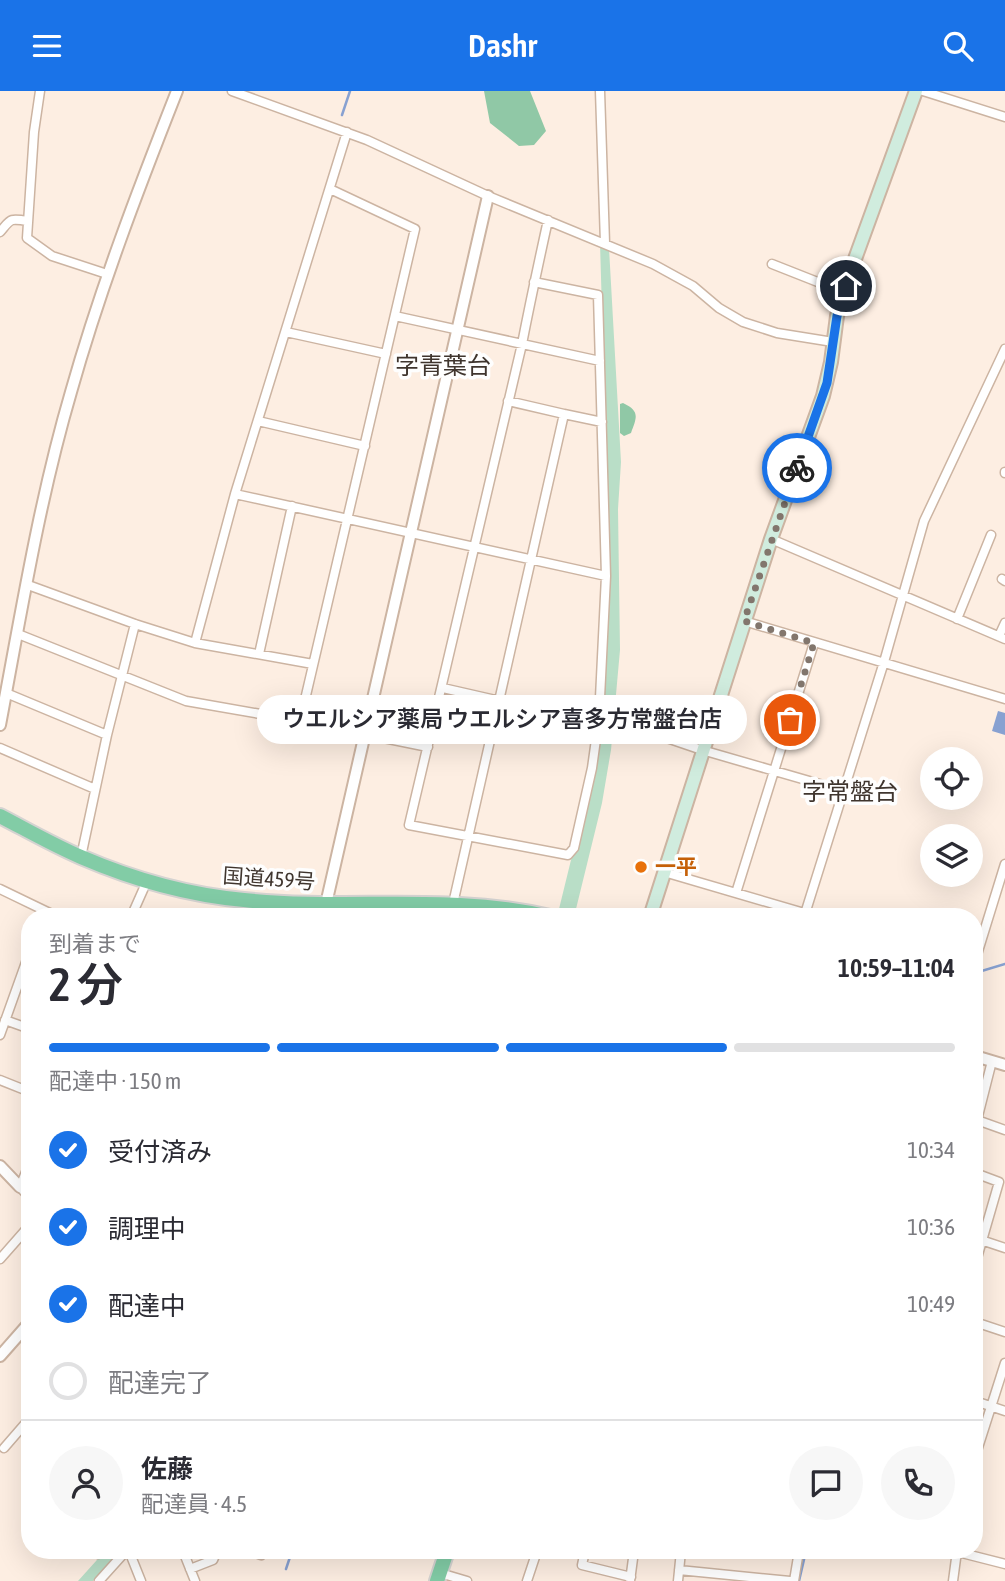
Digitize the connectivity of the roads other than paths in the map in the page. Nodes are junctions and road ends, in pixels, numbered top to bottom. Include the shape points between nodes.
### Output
1 (40, 91) edge
2 (177, 91) edge
3 (232, 91) edge
4 (600, 91) edge
5 (916, 91) edge
6 (923, 91) edge
7 (1005, 117) edge
8 (347, 132) junction
9 (330, 189) junction
10 (488, 196) junction
11 (548, 220) junction
12 (28, 221) junction
13 (0, 232) edge
14 (604, 243) junction
15 (772, 264) dead end
16 (107, 274) junction
17 (534, 282) junction
18 (844, 292) junction
19 (395, 316) junction
20 (458, 330) junction
21 (286, 332) junction
22 (833, 342) junction
23 (522, 344) junction
24 (1005, 349) edge
25 (386, 354) junction
26 (600, 362) junction
27 (508, 401) junction
28 (564, 414) junction
29 (258, 421) junction
30 (602, 422) junction
31 (365, 446) junction
32 (235, 494) junction
33 (292, 506) junction
34 (348, 519) junction
35 (410, 534) junction
36 (991, 535) dead end
37 (771, 540) junction
38 (473, 548) junction
39 (530, 561) junction
40 (606, 576) junction
41 (28, 585) junction
42 (902, 595) junction
43 (957, 619) junction
44 (744, 621) junction
45 (1005, 622) edge
46 (135, 624) junction
47 (18, 635) junction
48 (1002, 638) edge
49 (195, 643) junction
50 (814, 643) junction
51 (259, 654) junction
52 (884, 662) junction
53 (313, 664) junction
54 (121, 677) junction
55 (443, 688) junction
56 (6, 693) junction
57 (1005, 699) edge
58 (500, 701) junction
59 (598, 718) junction
60 (300, 721) junction
61 (0, 725) edge
62 (365, 733) junction
63 (107, 735) junction
64 (428, 747) junction
65 (0, 748) edge
66 (702, 750) junction
67 (775, 771) junction
68 (95, 789) junction
69 (844, 792) junction
70 (0, 816) edge
71 (467, 837) junction
72 (81, 857) junction
73 (1005, 864) edge
74 (664, 872) junction
75 (1003, 877) edge
76 (146, 881) junction
77 (0, 889) edge
78 (736, 893) junction
79 (33, 908) edge
80 (135, 908) edge
81 (310, 908) edge
82 (325, 908) edge
83 (451, 908) edge
84 (466, 908) edge
85 (504, 908) edge
86 (653, 908) edge
87 (783, 908) edge
88 (807, 908) edge
89 (983, 937) edge
90 (21, 981) edge
91 (5, 1020) junction
92 (21, 1026) edge
93 (0, 1035) edge
94 (983, 1058) edge
95 (992, 1061) junction
96 (1005, 1065) edge
97 (0, 1080) edge
98 (21, 1088) edge
99 (983, 1096) edge
100 (983, 1125) edge
101 (1005, 1130) edge
102 (0, 1166) edge
103 (983, 1176) edge
104 (20, 1187) edge
105 (983, 1228) edge
106 (21, 1235) edge
107 (983, 1240) edge
108 (1005, 1248) edge
109 (0, 1259) edge
110 (983, 1325) edge
111 (21, 1331) edge
112 (1005, 1332) edge
113 (3, 1348) edge
114 (1005, 1363) edge
115 (983, 1404) edge
116 (991, 1407) junction
117 (1005, 1411) edge
118 (21, 1428) edge
119 (983, 1432) edge
120 (4, 1448) dead end
121 (983, 1558) edge
122 (120, 1559) edge
123 (131, 1559) edge
124 (186, 1559) edge
125 (213, 1559) edge
126 (444, 1559) edge
127 (534, 1559) edge
128 (583, 1559) edge
129 (633, 1559) edge
130 (680, 1559) edge
131 (797, 1559) edge
132 (955, 1559) edge
133 (1005, 1564) edge
134 (190, 1569) junction
135 (679, 1570) junction
136 (438, 1577) edge
137 (631, 1579) edge
138 (99, 1581) edge
139 (141, 1581) edge
140 (195, 1581) edge
141 (467, 1581) edge
142 (527, 1581) edge
143 (678, 1581) edge
144 (792, 1581) edge
145 (953, 1581) edge

1 - 12 street
2 - 16 street
3 - 8 street
4 - 14 street
5 - 18 main road
6 - 7 street
8 - 9 street
8 - 10 street
9 - 19 street via 415,229
9 - 21 street
10 - 11 street
10 - 20 street
11 - 14 street
11 - 17 street
12 - 13 street via 13,219
12 - 16 street via 27,238 38,247
14 - 22 street via 693,286 743,322
15 - 18 street
16 - 41 street via 70,394
17 - 23 street
17 - 26 street via 597,295
18 - 22 main road
19 - 20 street
19 - 25 street
20 - 23 street
20 - 35 street
21 - 25 street
21 - 29 street
22 - 37 main road via 823,396
23 - 26 street
23 - 27 street
24 - 42 street via 924,521
25 - 31 street
26 - 30 street
27 - 28 street
27 - 38 street
28 - 30 street
28 - 39 street
29 - 31 street
29 - 32 street
30 - 40 street
31 - 34 street
32 - 33 street
32 - 49 street
33 - 34 street
33 - 51 street
34 - 35 street
34 - 53 street
35 - 38 street
35 - 62 street
36 - 43 street
37 - 42 street
37 - 44 main road
38 - 39 street
38 - 55 street
39 - 40 street
39 - 58 street
40 - 59 street
41 - 46 street
41 - 47 street
42 - 43 street
42 - 52 street
43 - 48 street
44 - 50 street
44 - 66 main road
45 - 48 street
46 - 49 street
46 - 54 street
47 - 54 street
47 - 56 street
49 - 51 street
50 - 52 street
50 - 67 street
51 - 53 street
52 - 57 street
52 - 69 street
53 - 60 street
54 - 60 street via 186,702
54 - 63 street
55 - 58 street
55 - 64 street
56 - 61 street
56 - 63 street
58 - 71 street
59 - 66 street via 640,726
59 - 71 street via 592,768 574,848 568,855
60 - 62 street
62 - 64 street
62 - 82 street
63 - 68 street
64 - 71 street via 410,825
65 - 68 street
66 - 67 street
66 - 74 main road
67 - 69 street
67 - 78 street
68 - 72 street
69 - 88 street
70 - 72 highway, 国道459号
71 - 83 street
72 - 76 highway, 国道459号
73 - 75 street
74 - 78 street
74 - 86 main road
75 - 89 street
76 - 80 street
76 - 81 highway, 国道459号 via 213,897
77 - 79 street
78 - 87 street
84 - 85 highway, 国道459号
90 - 91 street
91 - 92 street
91 - 93 street
94 - 95 street
95 - 96 street
95 - 99 street
97 - 98 street
100 - 101 street
102 - 104 street
103 - 105 street via 999,1182
106 - 109 street
107 - 108 street
110 - 112 street
111 - 113 street
114 - 116 street
115 - 116 street
116 - 117 street
116 - 119 street
118 - 120 street
121 - 133 street
122 - 138 street
123 - 139 street
124 - 134 street
125 - 134 street
126 - 136 highway
127 - 142 street
128 - 137 street via 582,1565
129 - 137 street
130 - 135 street
131 - 144 street
132 - 145 street
134 - 140 street
135 - 143 street
135 - 144 street
136 - 141 street

